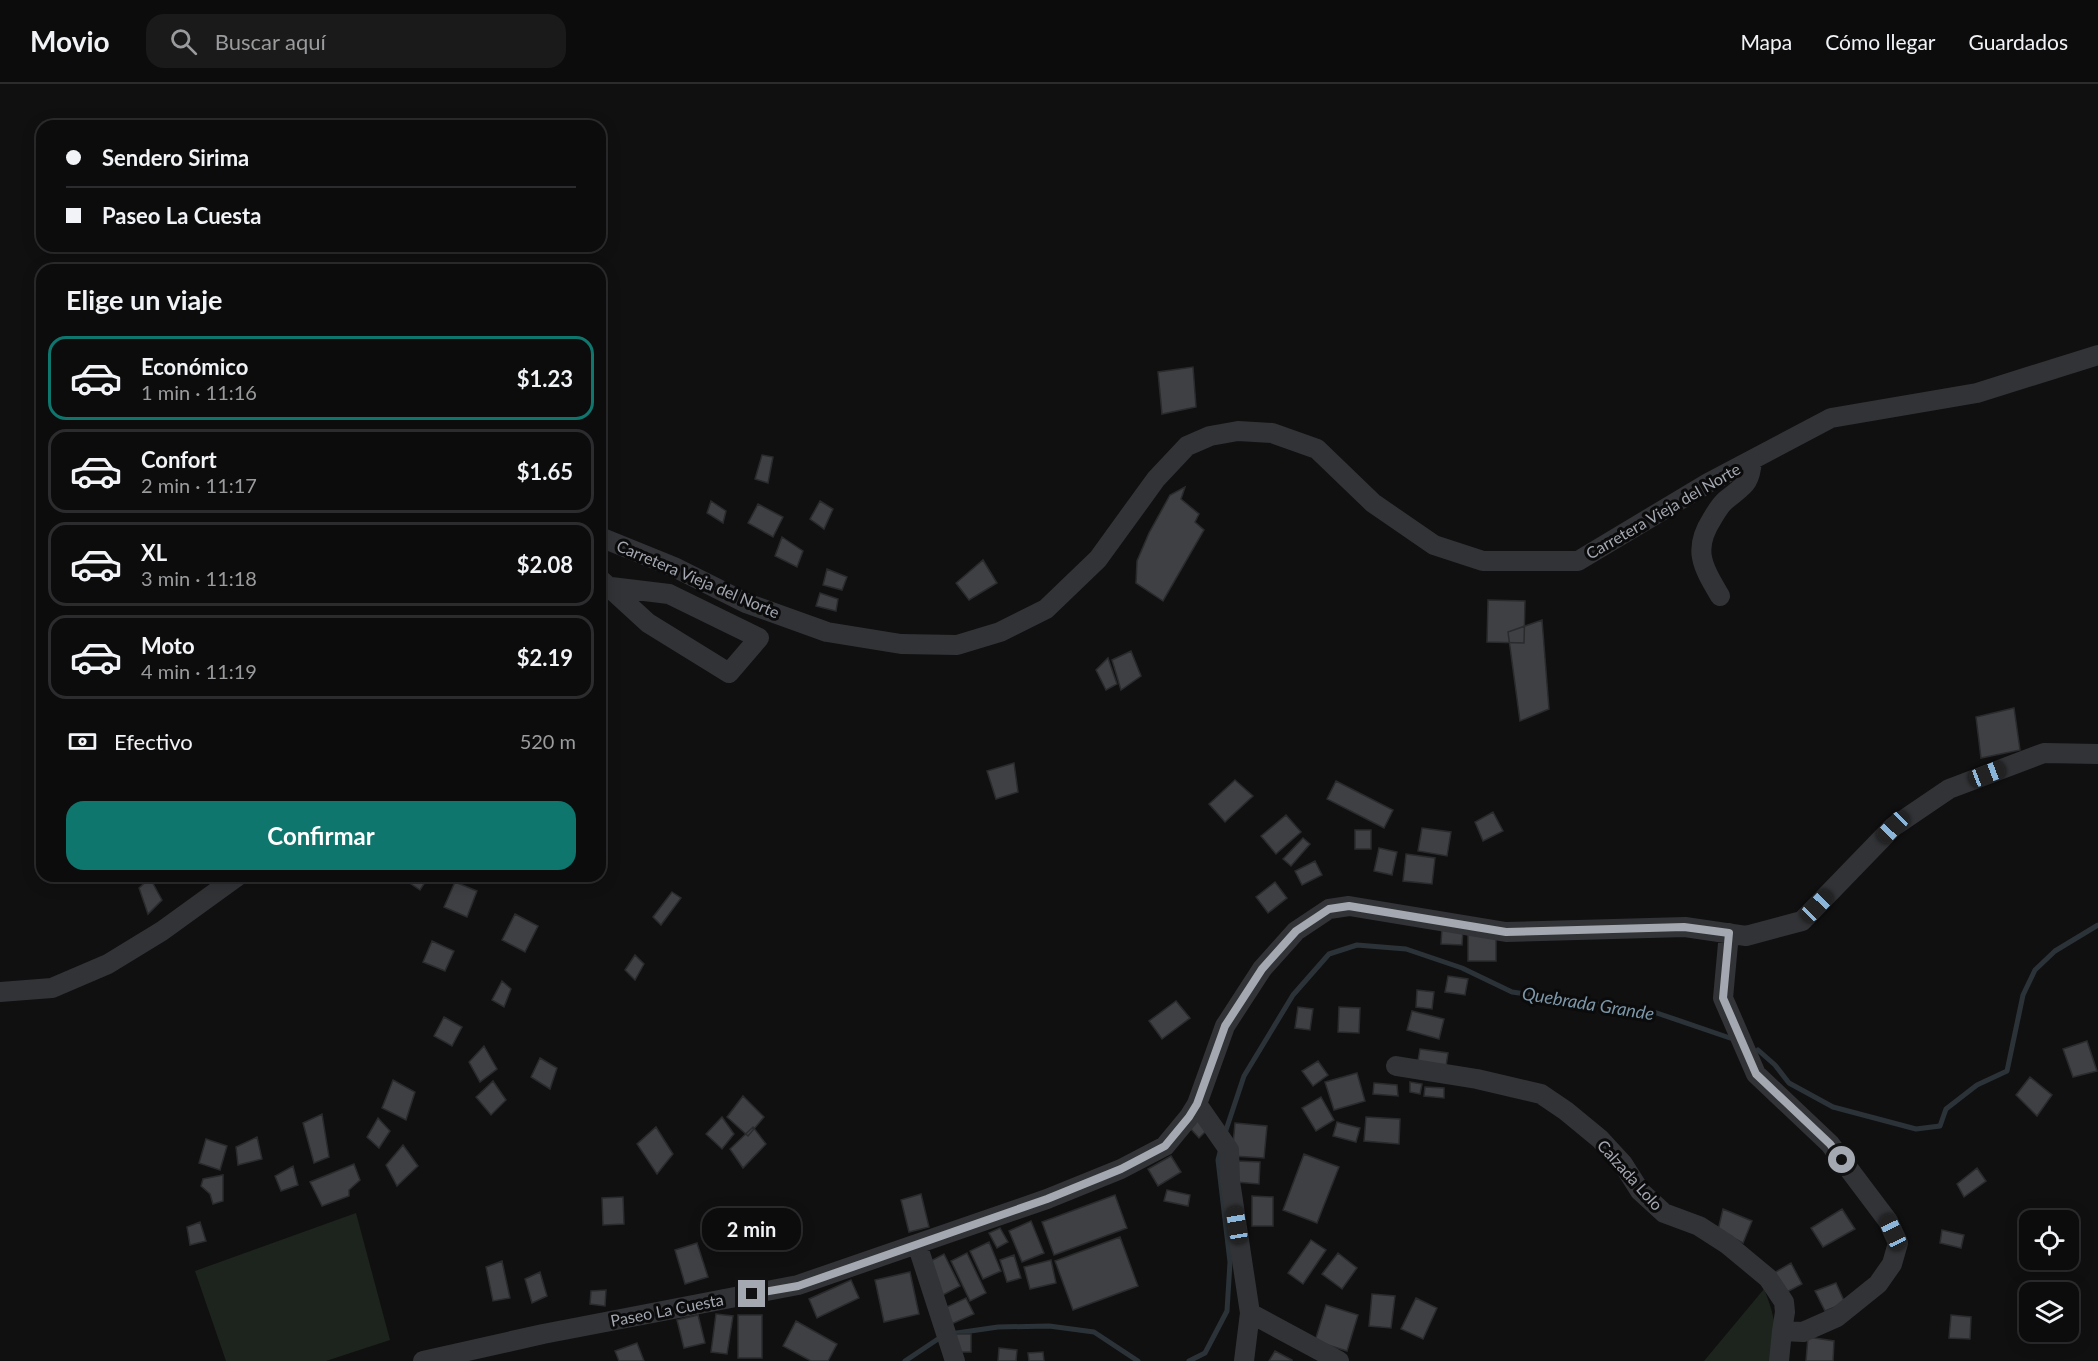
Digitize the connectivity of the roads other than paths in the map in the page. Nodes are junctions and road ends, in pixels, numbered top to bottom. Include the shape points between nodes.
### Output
1 (2098, 355) edge
2 (1752, 460) junction
3 (606, 539) edge
4 (606, 583) edge
5 (606, 584) edge
6 (1720, 596) dead end
7 (2098, 754) edge
8 (230, 882) edge
9 (1729, 933) junction
10 (0, 992) edge
11 (1396, 1066) dead end
12 (1197, 1104) junction
13 (917, 1244) junction
14 (1250, 1313) junction
15 (1782, 1331) junction
16 (487, 1354) edge
17 (953, 1357) edge
18 (423, 1361) edge
19 (1244, 1361) edge
20 (1339, 1361) edge
21 (1779, 1361) edge

1 - 2 street, Carretera Vieja del Norte via 1977,393 1831,418
2 - 3 street, Carretera Vieja del Norte via 1578,561 1484,561 1434,545 1373,503 1317,449 1272,433 1238,431 1210,436 1187,446 1156,480 1098,559 1046,609 1000,632 957,645 901,644 827,632 746,603 674,567
2 - 6 street via 1751,477 1720,506 1703,532 1700,555
4 - 5 street via 669,594 759,638 729,673 648,623
7 - 9 street, Paseo La Cuesta via 2044,753 1949,789 1893,827 1802,921 1746,936
8 - 10 street via 108,964 52,988
9 - 12 street, Paseo La Cuesta via 1684,927 1506,932 1349,906 1329,909 1296,931 1262,969 1225,1026
9 - 15 street via 1723,998 1756,1074 1830,1144 1888,1221 1898,1243 1892,1264 1878,1284 1837,1317 1803,1332
11 - 15 street, Calzada Lolo via 1541,1094 1566,1111 1600,1139 1640,1191 1664,1213 1699,1226 1768,1278 1784,1302
12 - 13 street, Paseo La Cuesta via 1165,1146 1121,1169
12 - 14 street via 1229,1150
13 - 16 street, Paseo La Cuesta via 798,1286 543,1334
13 - 17 street
14 - 19 street
14 - 20 street
15 - 21 street, Calzada Lolo
16 - 18 street, Paseo La Cuesta

